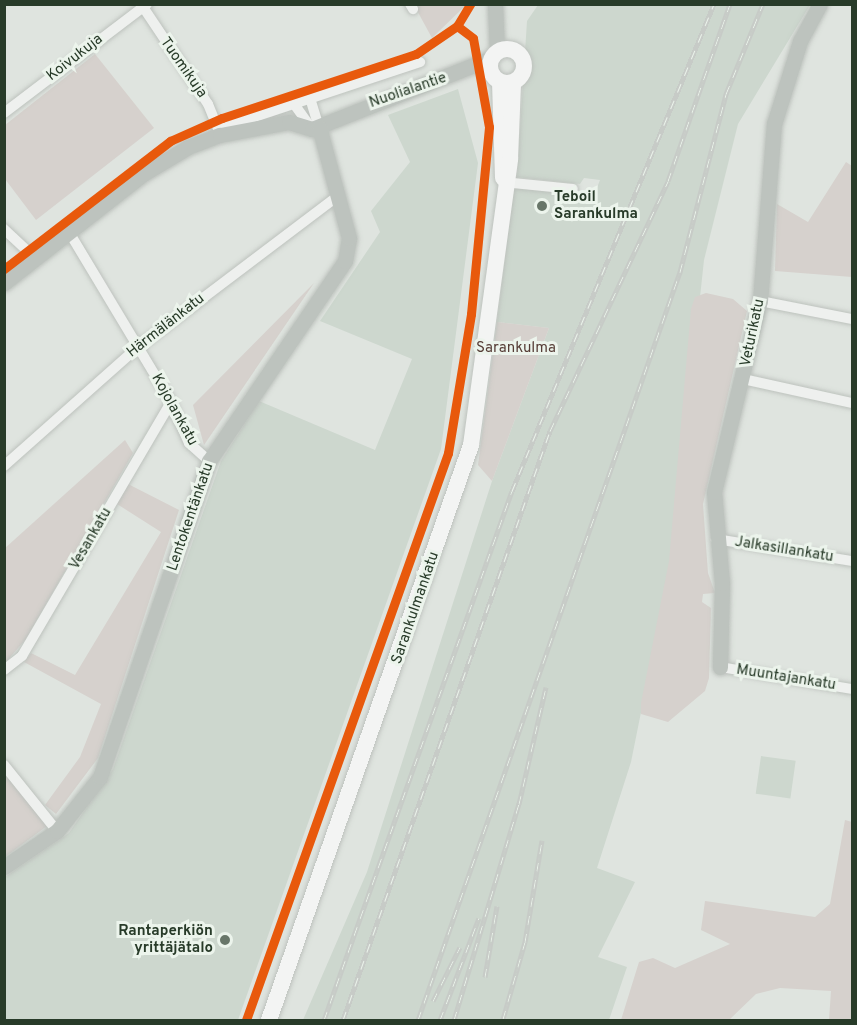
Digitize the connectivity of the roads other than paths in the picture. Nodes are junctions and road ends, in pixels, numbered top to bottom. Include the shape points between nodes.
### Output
1 (820, 4) edge
2 (144, 5) edge
3 (500, 6) edge
4 (420, 62) dead end
5 (499, 66) junction
6 (310, 98) junction
7 (294, 104) junction
8 (4, 113) edge
9 (319, 127) junction
10 (219, 132) junction
11 (503, 182) junction
12 (573, 189) dead end
13 (337, 197) junction
14 (4, 229) edge
15 (69, 232) junction
16 (35, 258) junction
17 (4, 283) edge
18 (760, 301) junction
19 (852, 320) edge
20 (138, 348) junction
21 (743, 379) junction
22 (171, 402) junction
23 (852, 403) edge
24 (209, 461) junction
25 (4, 466) edge
26 (716, 539) junction
27 (852, 561) edge
28 (720, 667) joint
29 (4, 670) edge
30 (852, 689) edge
31 (4, 765) edge
32 (57, 831) junction
33 (4, 867) edge
34 (269, 1020) edge

1 - 18 street, Veturikatu via 800,41 774,124
2 - 8 street, Koivukuja
2 - 10 street, Tuomikuja via 208,104
3 - 5 street
4 - 6 street
5 - 9 street, Nuolialantie
5 - 11 main road, Sarankulmankatu via 512,143
6 - 7 street
6 - 9 street
7 - 9 street
7 - 10 street
9 - 10 street via 289,122
9 - 13 street, Lentokentänkatu
10 - 15 street via 157,165
11 - 12 street
11 - 34 main road, Sarankulmankatu via 471,445
13 - 20 street, Härmälänkatu
13 - 24 street, Lentokentänkatu via 350,244 341,269
14 - 16 street
15 - 16 street
15 - 20 street, Kojolankatu
16 - 17 street
18 - 19 street
18 - 21 street, Veturikatu
20 - 22 street, Kojolankatu
20 - 25 street, Härmälänkatu
21 - 23 street
21 - 26 street, Veturikatu via 714,492
22 - 24 street, Kojolankatu via 189,442
22 - 29 street, Vesankatu via 22,656
24 - 32 street, Lentokentänkatu via 107,762 90,793
26 - 27 street, Jalkasillankatu
26 - 28 street, Veturikatu via 722,583
28 - 30 street, Muuntajankatu
31 - 32 street
32 - 33 street, Lentokentänkatu

